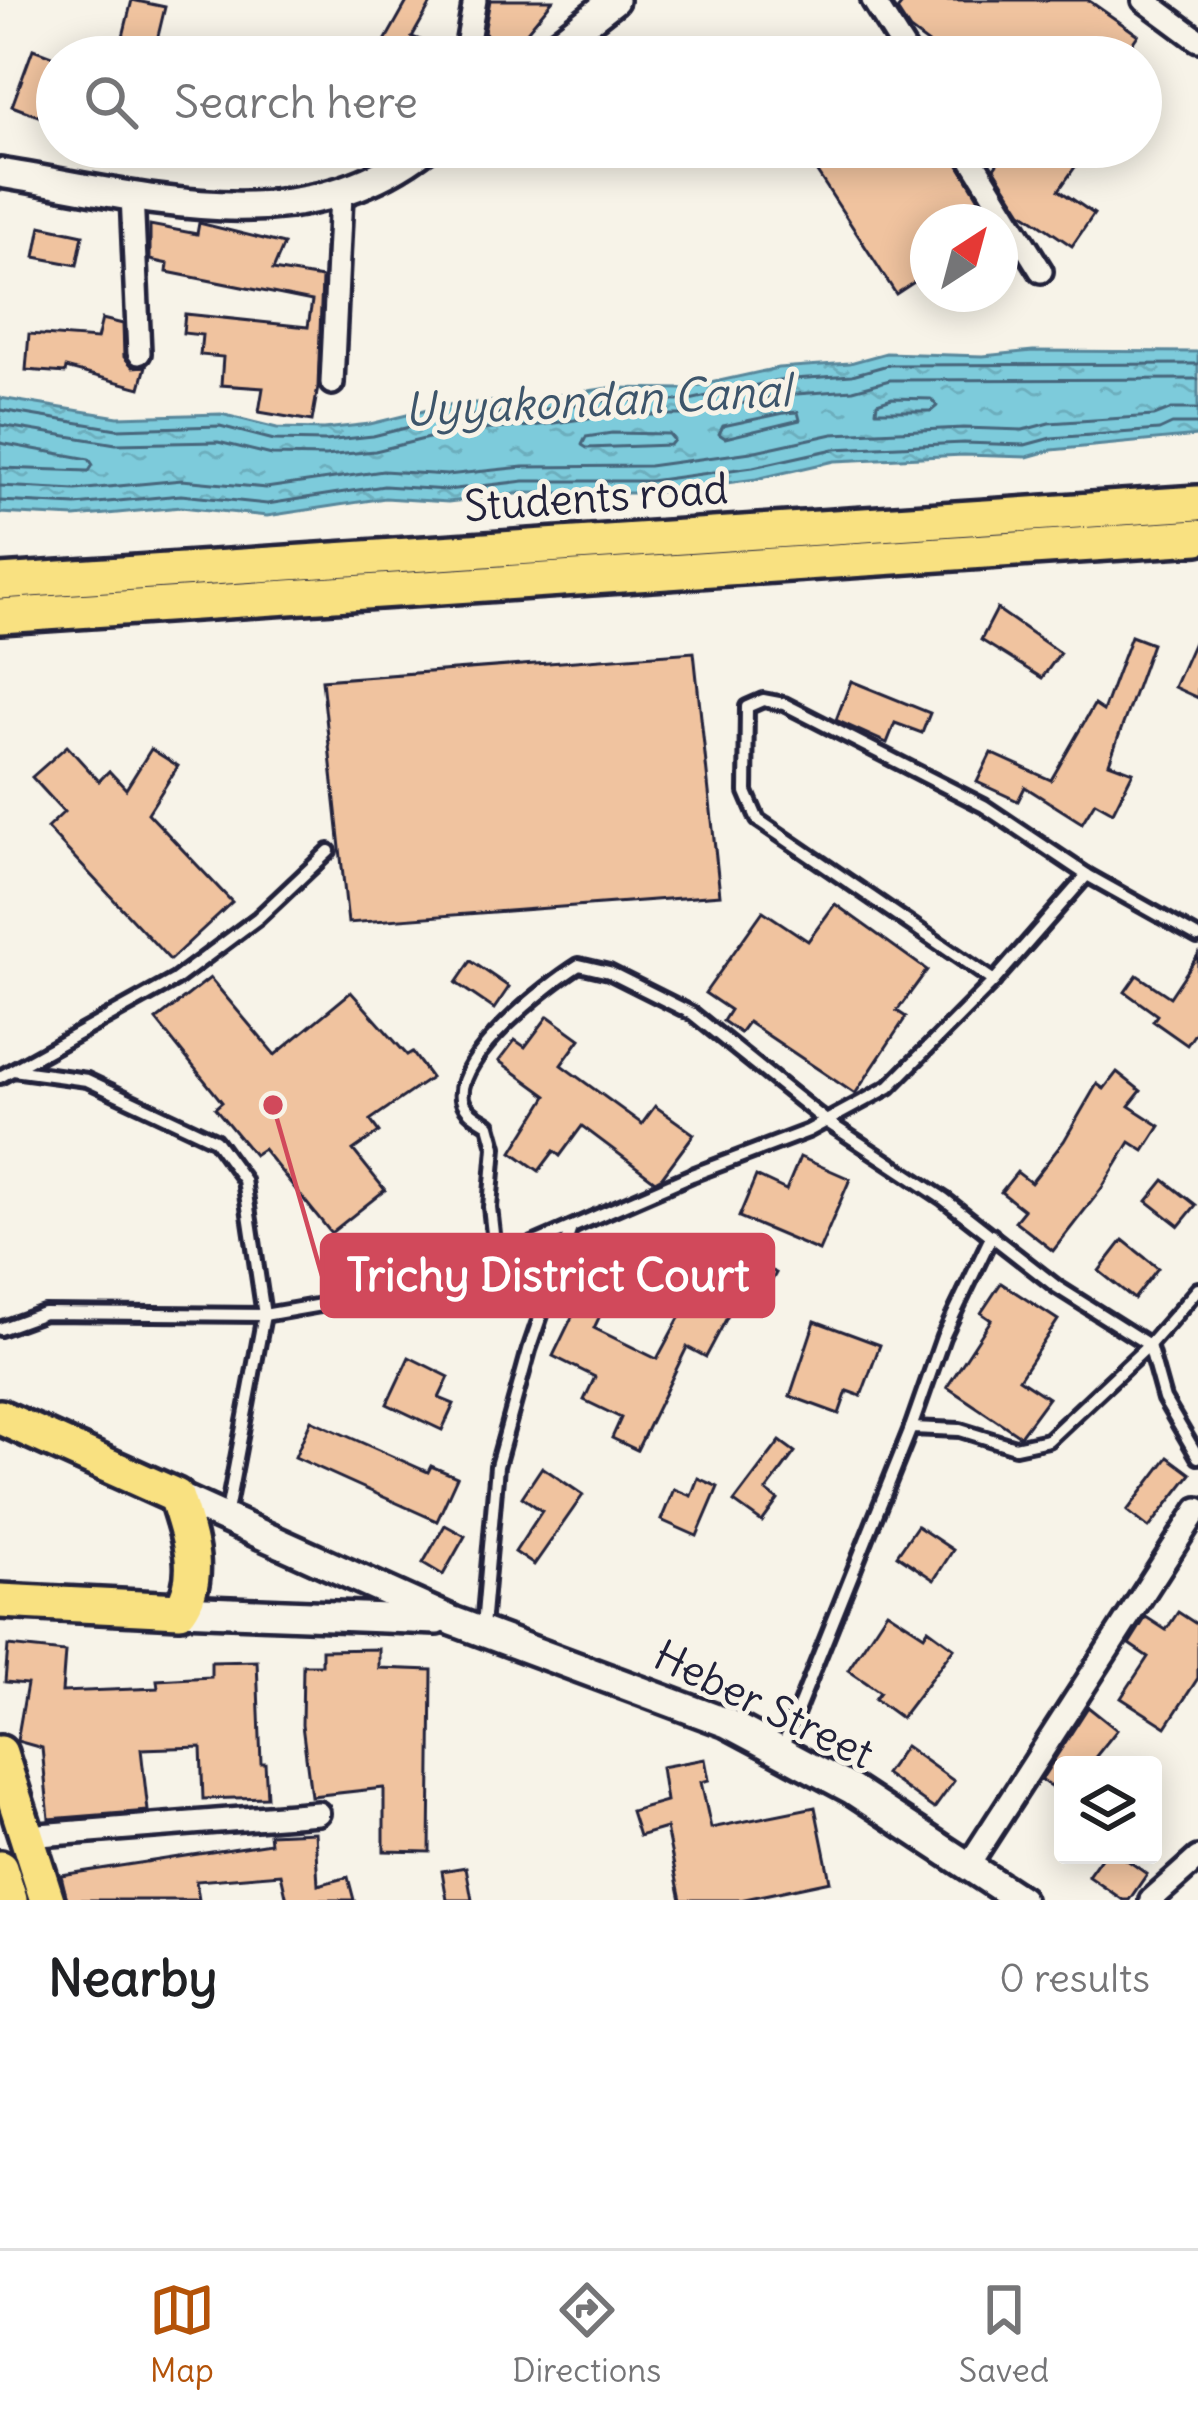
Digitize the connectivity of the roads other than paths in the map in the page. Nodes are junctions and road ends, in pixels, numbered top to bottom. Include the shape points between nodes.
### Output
1 (475, 0) edge
2 (614, 0) edge
3 (873, 0) edge
4 (1144, 0) edge
5 (469, 36) edge
6 (568, 36) edge
7 (895, 36) edge
8 (1198, 40) edge
9 (393, 168) edge
10 (977, 168) edge
11 (0, 172) edge
12 (132, 194) junction
13 (341, 195) junction
14 (1041, 271) dead end
15 (139, 353) dead end
16 (332, 383) dead end
17 (1198, 503) edge
18 (1198, 537) edge
19 (0, 582) edge
20 (0, 616) edge
21 (329, 851) dead end
22 (1088, 875) junction
23 (1198, 938) edge
24 (994, 981) junction
25 (13, 1070) junction
26 (0, 1077) edge
27 (826, 1121) junction
28 (571, 1228) junction
29 (992, 1235) junction
30 (496, 1261) junction
31 (1198, 1289) edge
32 (264, 1315) junction
33 (0, 1329) edge
34 (1149, 1345) junction
35 (0, 1417) edge
36 (911, 1428) junction
37 (1198, 1457) edge
38 (176, 1496) junction
39 (1198, 1509) edge
40 (226, 1518) junction
41 (0, 1601) edge
42 (180, 1610) junction
43 (453, 1621) junction
44 (483, 1631) junction
45 (781, 1752) junction
46 (0, 1753) edge
47 (318, 1814) dead end
48 (27, 1836) junction
49 (1198, 1858) edge
50 (968, 1866) junction
51 (0, 1868) edge
52 (10, 1900) edge
53 (47, 1900) edge
54 (1020, 1900) edge
55 (1151, 1900) edge

1 - 5 street
2 - 6 street
3 - 7 street
4 - 8 street
9 - 13 street
10 - 14 street
11 - 12 street
12 - 13 street via 222,209
12 - 15 street
13 - 16 street
17 - 19 main road, Students road
18 - 20 main road
21 - 25 lane via 175,980
22 - 23 lane
22 - 24 lane
22 - 24 lane via 984,806 784,704 747,707 746,792 758,820
24 - 27 lane via 889,1087
25 - 26 lane
25 - 32 lane via 87,1080 215,1140 244,1180
27 - 28 lane
27 - 29 lane
27 - 30 lane via 693,1014 579,965 501,1027 465,1077 467,1110 489,1125 495,1147
28 - 30 lane
28 - 44 lane via 497,1466
29 - 34 lane
29 - 36 lane
30 - 32 lane via 412,1289
31 - 34 lane
32 - 33 lane via 44,1313
32 - 40 lane
34 - 36 lane via 1035,1445
34 - 37 lane via 1164,1399
35 - 38 main road
36 - 45 lane
38 - 40 street
38 - 42 main road via 191,1541 193,1592
39 - 50 street
40 - 43 street
41 - 42 main road
42 - 43 street
43 - 44 street, Heber Street
44 - 45 street, Heber Street via 727,1723
45 - 50 street, Heber Street
46 - 48 main road
47 - 48 street
48 - 53 main road
49 - 55 street
50 - 54 street, Heber Street
51 - 52 main road

